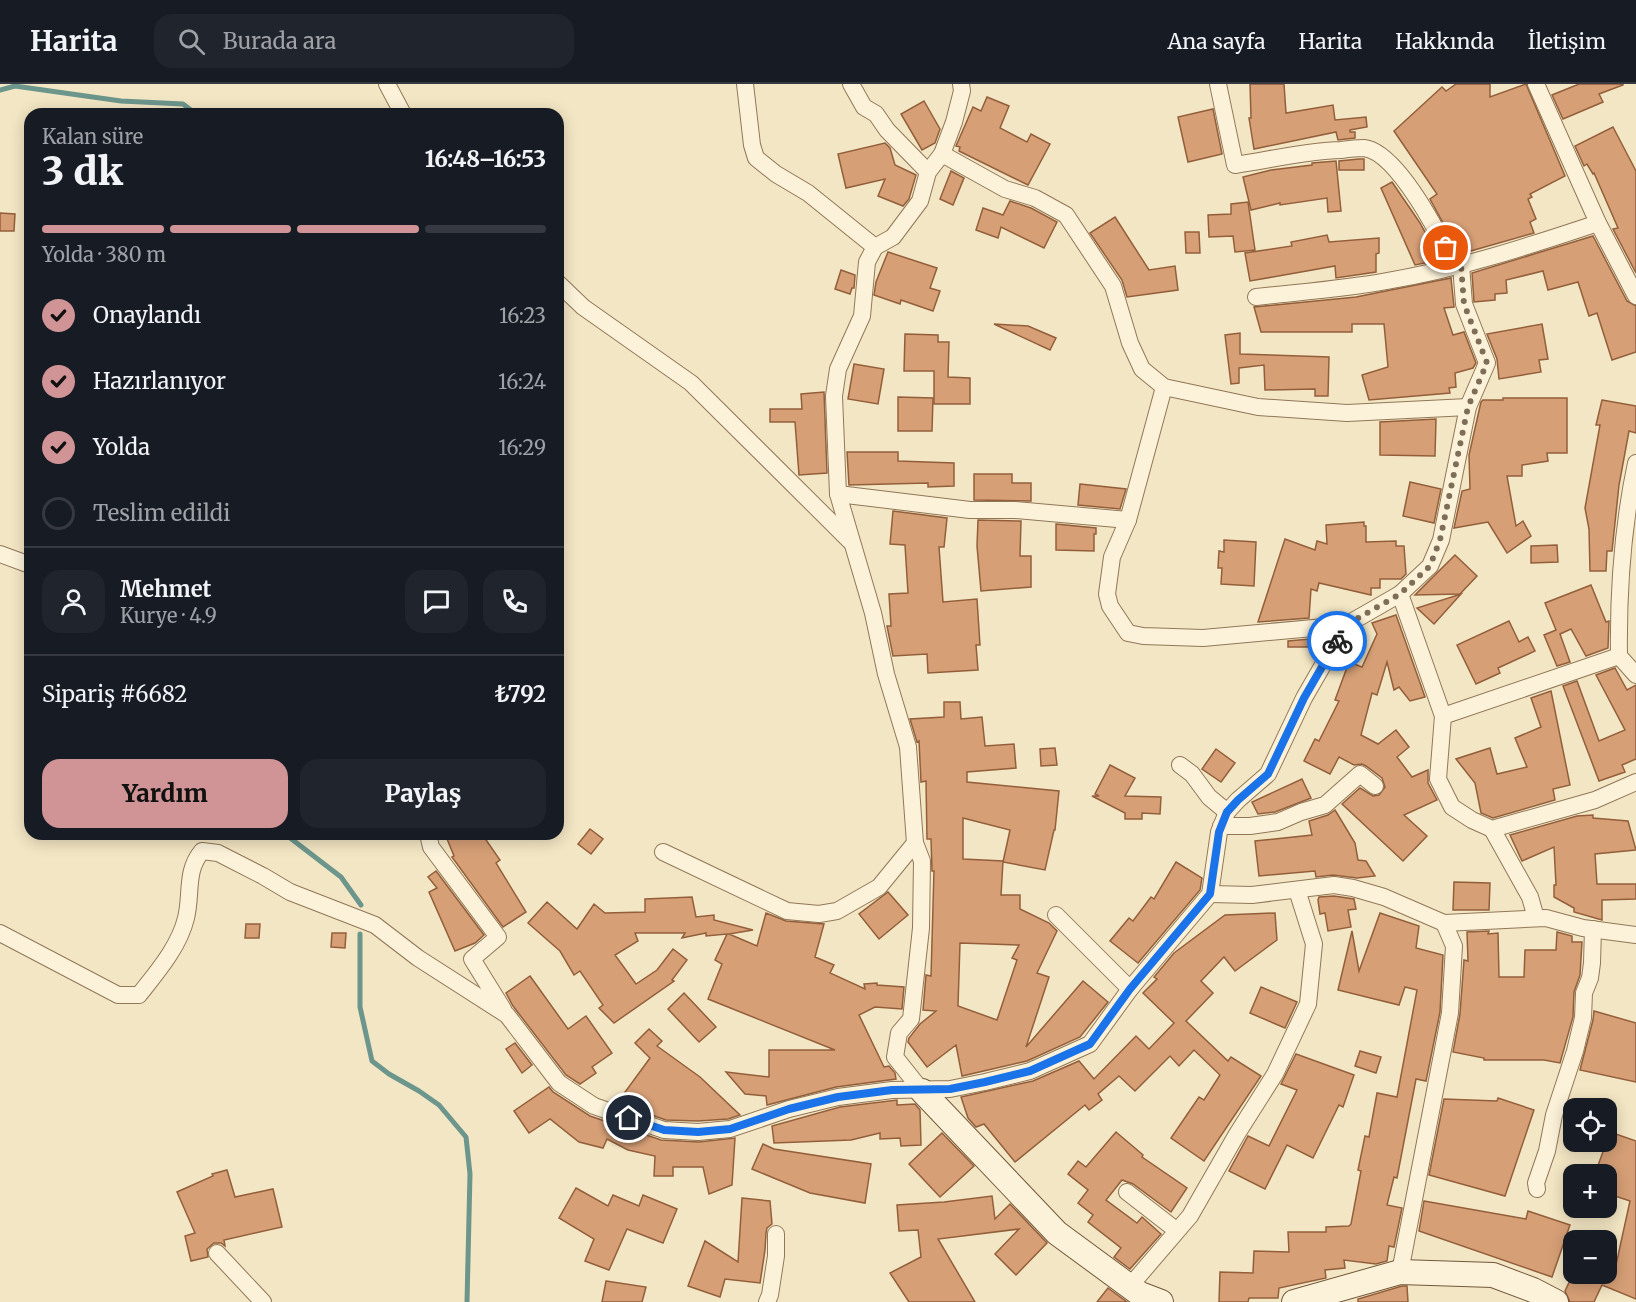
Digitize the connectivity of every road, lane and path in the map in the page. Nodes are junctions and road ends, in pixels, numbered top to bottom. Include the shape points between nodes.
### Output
1 (387, 84) edge
2 (745, 84) edge
3 (850, 84) edge
4 (961, 84) edge
5 (1218, 84) edge
6 (1536, 84) edge
7 (400, 108) edge
8 (942, 154) junction
9 (928, 172) junction
10 (1598, 223) junction
11 (875, 247) junction
12 (1458, 266) junction
13 (564, 289) edge
14 (1636, 296) edge
15 (1256, 297) dead end
16 (1164, 387) junction
17 (1468, 407) junction
18 (1636, 463) edge
19 (838, 494) junction
20 (1631, 511) edge
21 (1128, 520) junction
22 (851, 542) junction
23 (0, 554) edge
24 (24, 562) edge
25 (1400, 594) junction
26 (1346, 625) junction
27 (1619, 656) junction
28 (1636, 675) edge
29 (1443, 716) junction
30 (1180, 765) dead end
31 (1636, 782) edge
32 (1375, 786) dead end
33 (1224, 819) junction
34 (1492, 828) junction
35 (429, 840) edge
36 (201, 842) edge
37 (915, 843) junction
38 (663, 852) dead end
39 (1297, 890) junction
40 (1210, 894) junction
41 (1056, 915) dead end
42 (1536, 918) junction
43 (1444, 923) junction
44 (1593, 929) junction
45 (0, 933) edge
46 (1636, 935) edge
47 (1130, 989) junction
48 (507, 1015) junction
49 (922, 1090) junction
50 (1537, 1189) dead end
51 (1127, 1192) dead end
52 (1176, 1230) junction
53 (776, 1234) dead end
54 (217, 1253) dead end
55 (1400, 1272) junction
56 (1130, 1286) junction
57 (1335, 1297) edge
58 (263, 1302) edge
59 (767, 1302) edge
60 (1161, 1302) edge
61 (1294, 1302) edge
62 (1556, 1302) edge

1 - 7 street
2 - 11 street via 756,158 808,193
3 - 9 street via 864,107 876,114
4 - 8 street via 954,122
5 - 12 street via 1235,165 1328,150 1365,148 1379,154 1426,210
6 - 10 street
8 - 9 street
8 - 16 street via 1005,189 1035,198 1066,215 1113,286 1142,369
9 - 11 street via 920,201 893,237
10 - 12 street
10 - 14 street
11 - 19 street via 867,262 862,316 838,369 834,396
12 - 15 street via 1387,281
12 - 17 street via 1464,304 1487,363
13 - 22 street via 583,307 691,383
16 - 17 street via 1258,407 1347,413
16 - 21 street
17 - 25 street via 1440,540 1430,566
18 - 20 street
19 - 21 street via 970,510
19 - 22 street
20 - 27 street via 1618,601
21 - 26 street via 1112,557 1107,594 1110,606 1128,633 1203,638
22 - 37 street via 908,747
23 - 24 street
25 - 26 street
25 - 29 street
26 - 33 street via 1304,698 1268,774 1238,800
27 - 28 street
27 - 29 street
29 - 34 street via 1438,779 1452,807
30 - 33 street via 1192,774
31 - 34 street via 1595,800
32 - 33 street via 1360,774 1325,805 1278,822 1250,826
33 - 40 street
34 - 42 street via 1530,897
35 - 48 street via 498,937 472,958
36 - 45 street via 194,861 186,919 173,949 140,995 118,995
36 - 48 street via 290,892 375,925 418,958
37 - 38 street via 879,887 837,911 819,914 787,911
37 - 49 street via 922,861 921,928 911,1019 899,1033 895,1057
39 - 40 street
39 - 43 street via 1334,885 1353,888
39 - 52 street via 1314,944 1308,1004 1275,1074 1190,1216
40 - 47 street
41 - 47 street
42 - 43 street
42 - 44 street
43 - 55 street via 1454,946 1450,1013
44 - 46 street
44 - 50 street via 1583,1018
47 - 49 street via 1090,1044 1030,1071 950,1089
48 - 49 street via 559,1083 594,1106 664,1130 730,1129 838,1097
49 - 56 street via 1057,1233
51 - 52 street
52 - 56 street
53 - 59 street
54 - 58 street
55 - 57 street
55 - 62 street via 1493,1275
56 - 60 street
57 - 61 street

